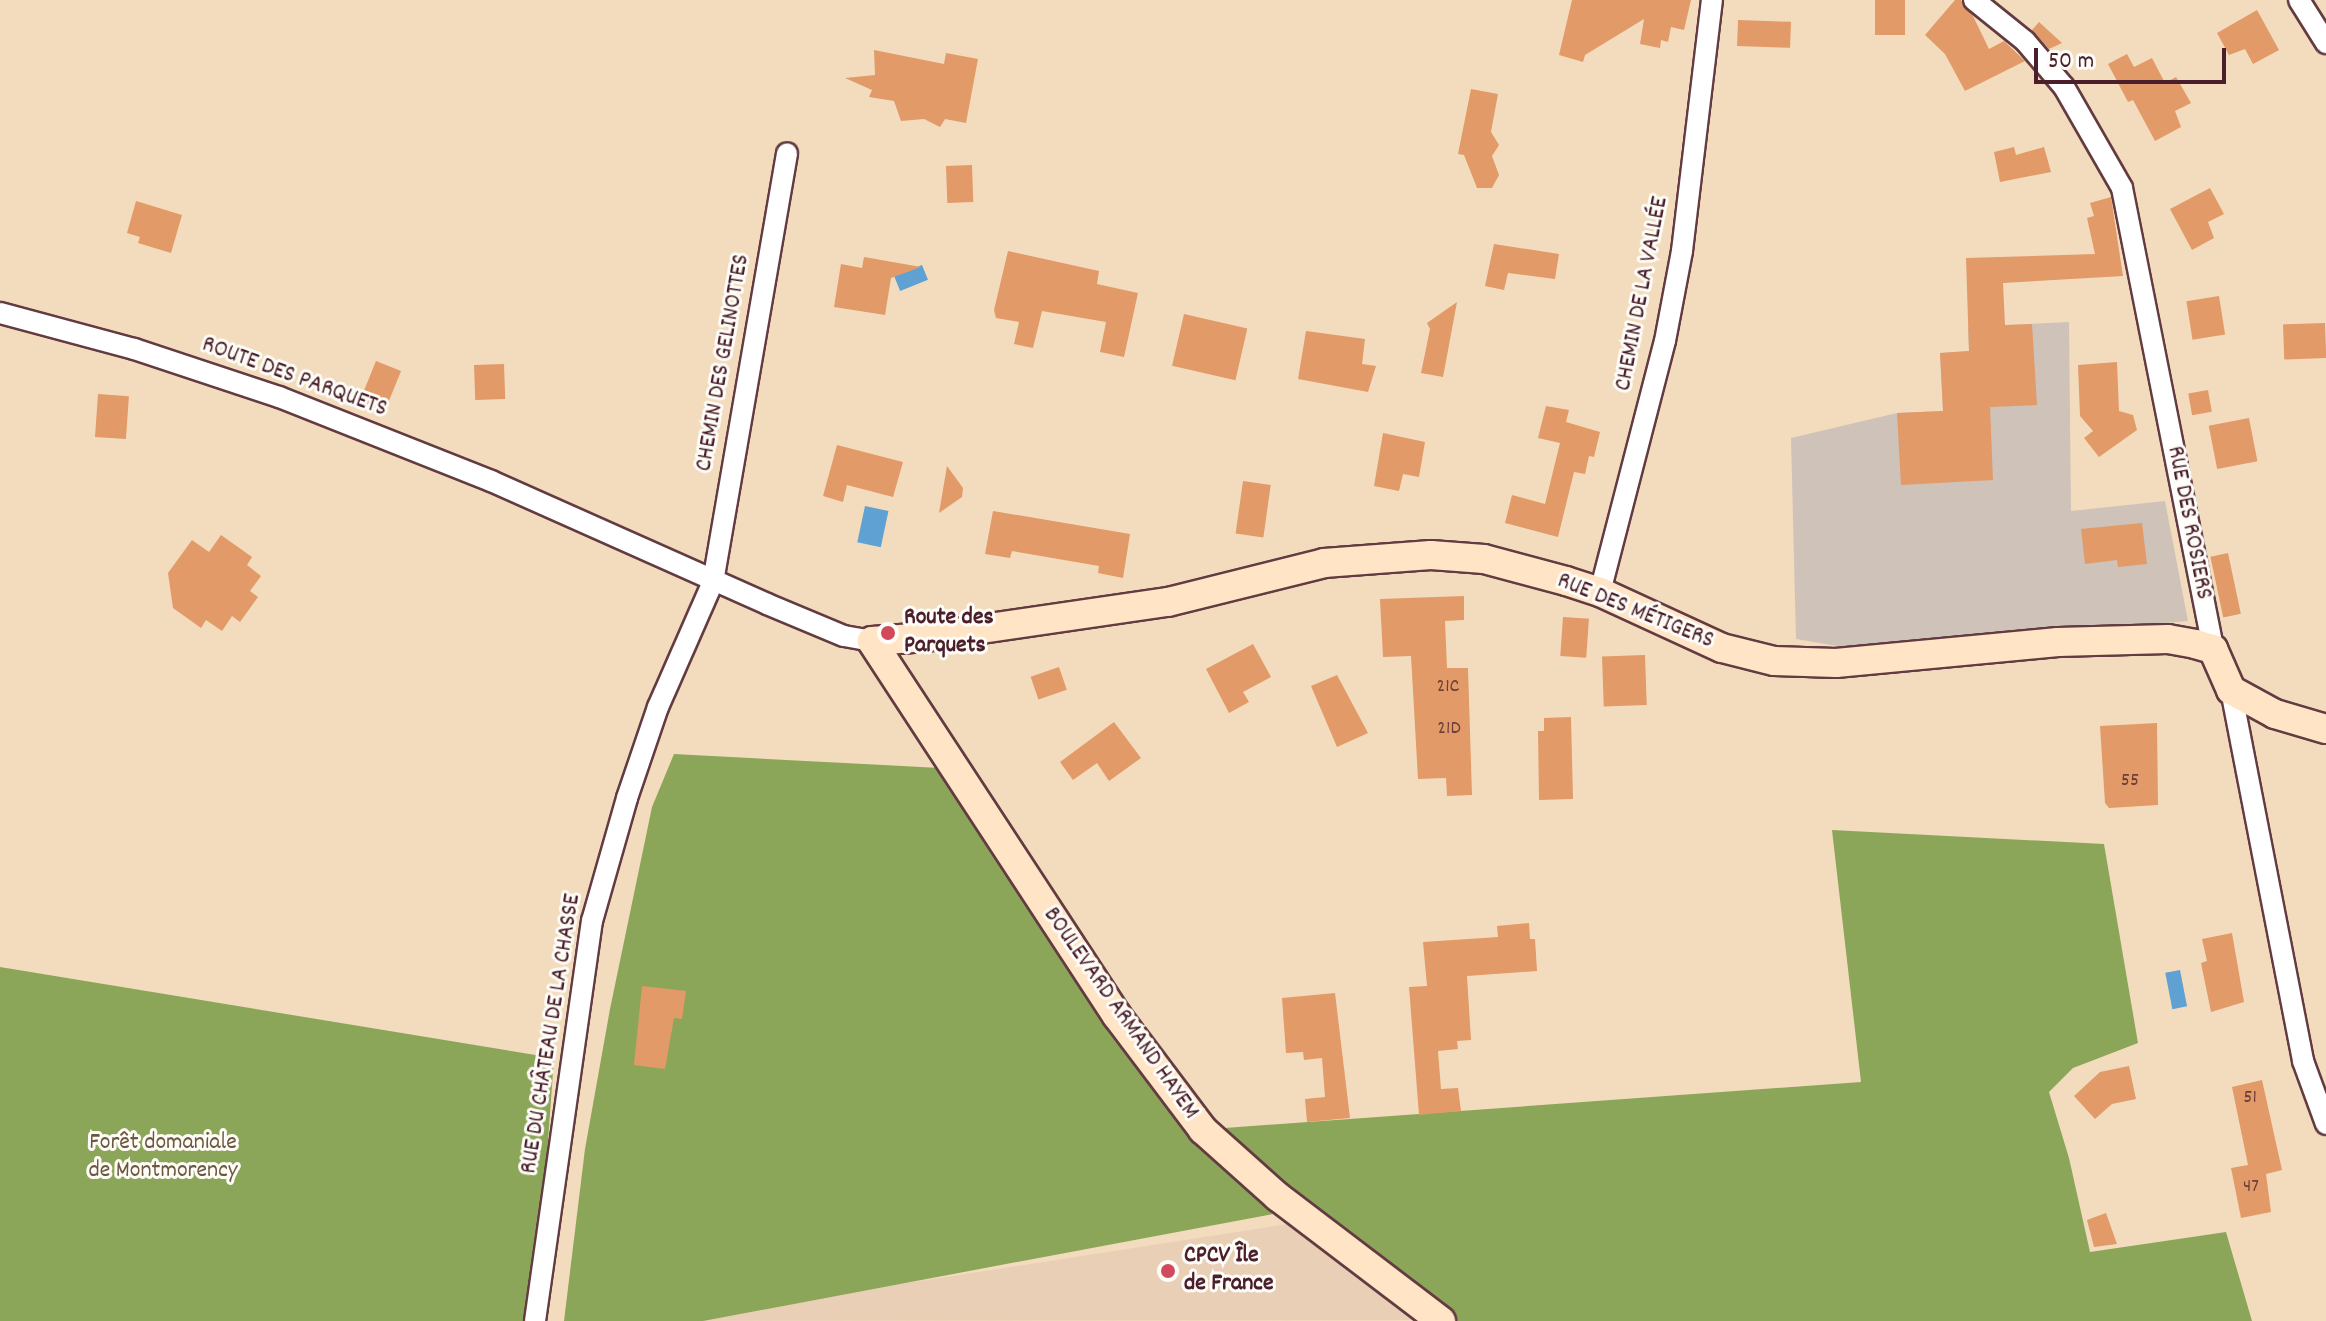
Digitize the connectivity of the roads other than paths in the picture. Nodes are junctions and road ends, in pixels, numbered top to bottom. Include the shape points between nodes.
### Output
1 (1712, 0) edge
2 (1974, 0) edge
3 (2299, 0) edge
4 (2326, 43) edge
5 (787, 153) dead end
6 (0, 313) edge
7 (713, 582) junction
8 (1600, 592) junction
9 (872, 641) junction
10 (2213, 649) junction
11 (2231, 690) junction
12 (2326, 729) edge
13 (2320, 1091) edge
14 (2326, 1124) edge
15 (535, 1321) edge
16 (1441, 1321) edge

1 - 8 street, CHEMIN DE LA VALLÉE via 1677,281
2 - 10 street, RUE DES ROSIERS via 2025,41 2064,87 2122,188
3 - 4 street
5 - 7 street, CHEMIN DES GELINOTTES
6 - 7 street, ROUTE DES PARQUETS via 134,349 279,397 491,481
7 - 9 street, ROUTE DES PARQUETS via 844,636
7 - 15 street, RUE DU CHÂTEAU DE LA CHASSE via 658,707 592,921
8 - 9 main road, RUE DES MÉTIGERS via 1484,559 1376,557 1324,563 1168,602
8 - 10 main road, RUE DES MÉTIGERS via 1722,648 1774,661 1836,663 2058,642 2168,639
9 - 16 main road, BOULEVARD ARMAND HAYEM via 1117,1016 1203,1130 1278,1197
10 - 11 main road, RUE DES ROSIERS
11 - 12 main road via 2275,714
11 - 13 street, RUE DES ROSIERS via 2303,1061
13 - 14 street, RUE DES ROSIERS

